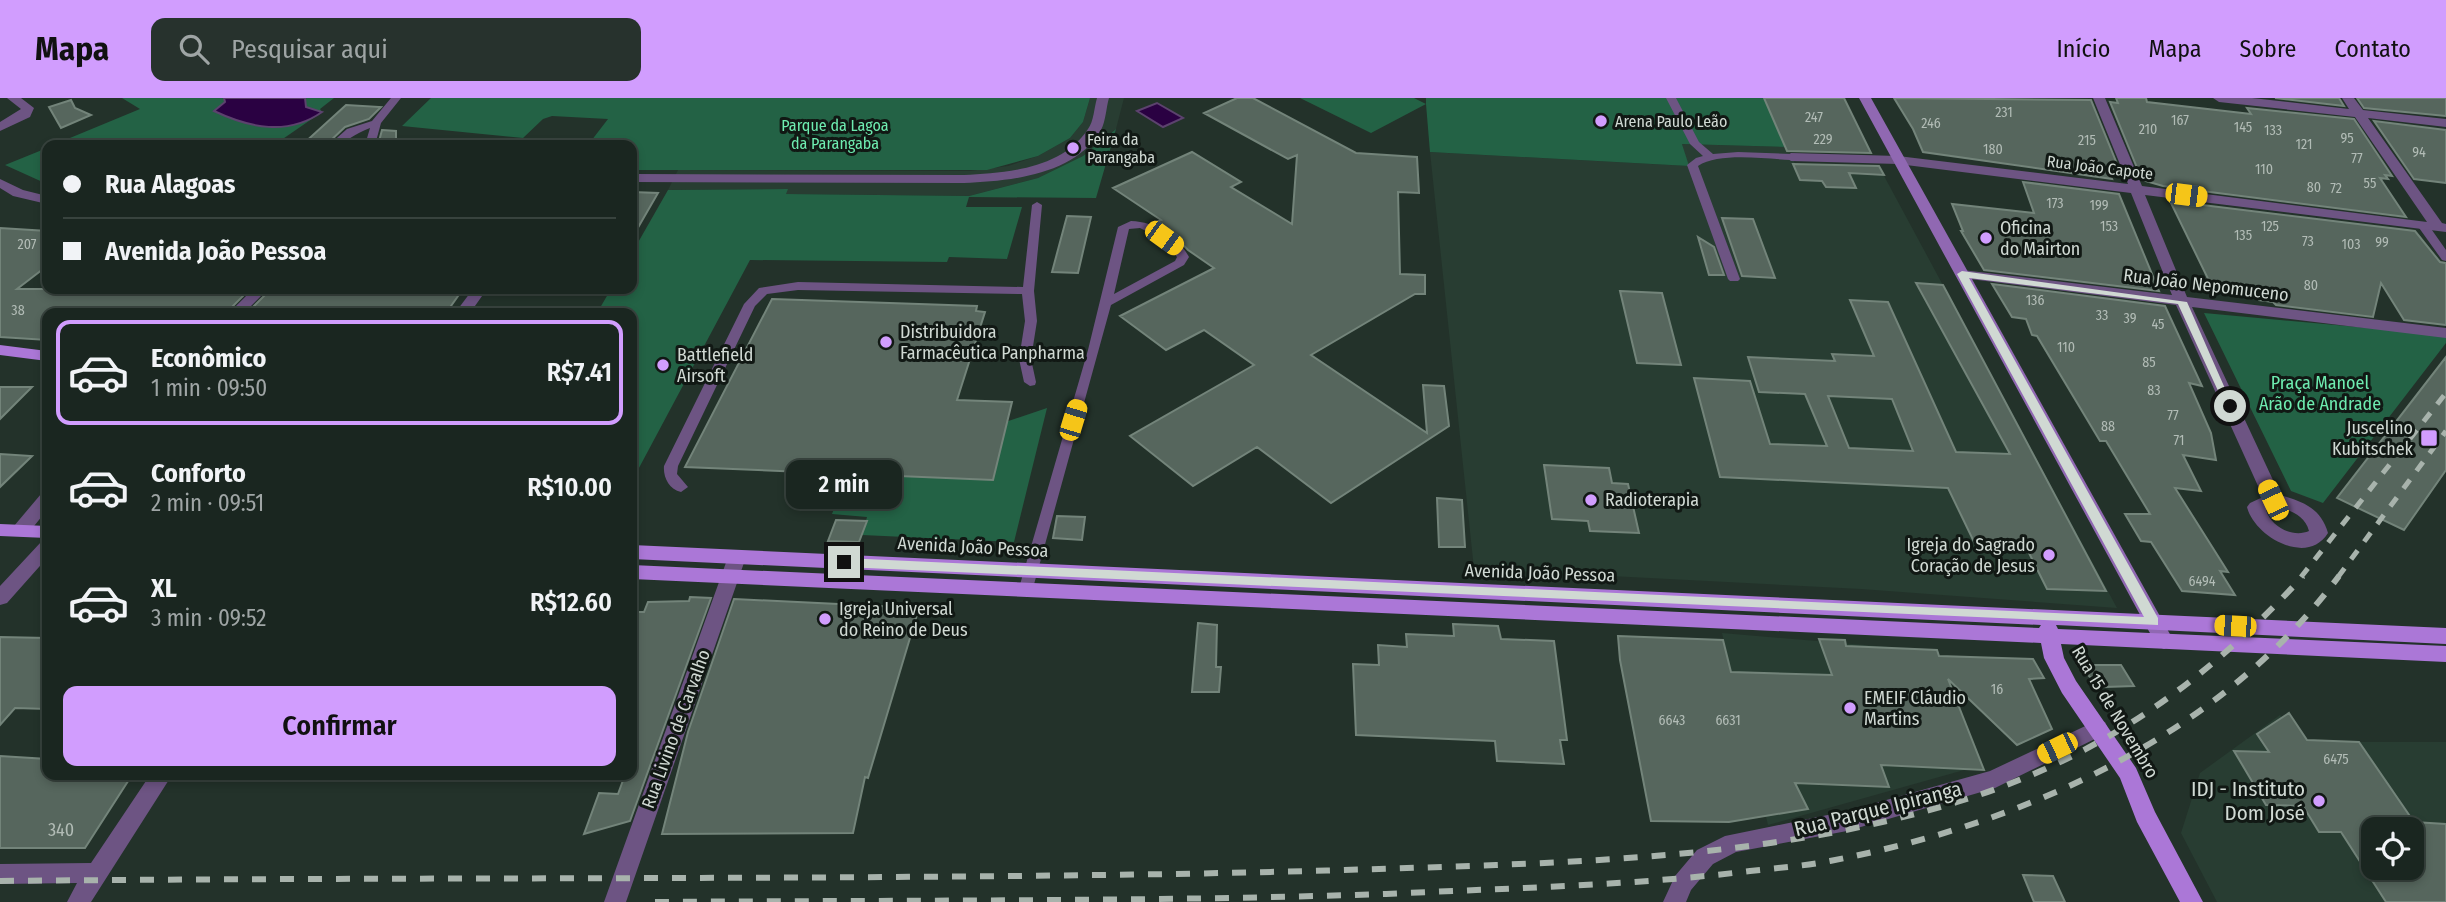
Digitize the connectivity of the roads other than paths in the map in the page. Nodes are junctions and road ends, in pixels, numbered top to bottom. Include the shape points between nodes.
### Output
1 (13, 98) edge
2 (397, 98) edge
3 (1103, 98) edge
4 (1671, 98) edge
5 (1866, 98) edge
6 (2099, 98) edge
7 (2219, 98) edge
8 (2348, 98) edge
9 (2358, 113) junction
10 (2446, 122) edge
11 (376, 123) junction
12 (0, 127) edge
13 (340, 140) edge
14 (371, 140) edge
15 (1791, 157) joint
16 (1712, 158) junction
17 (1898, 160) junction
18 (637, 178) edge
19 (0, 183) edge
20 (2137, 188) junction
21 (42, 199) edge
22 (1037, 205) dead end
23 (2423, 225) junction
24 (2442, 228) edge
25 (2446, 258) edge
26 (1962, 274) junction
27 (1734, 279) dead end
28 (1028, 291) junction
29 (256, 294) edge
30 (2182, 302) junction
31 (1106, 303) junction
32 (241, 308) edge
33 (2446, 333) edge
34 (0, 350) edge
35 (42, 355) edge
36 (1030, 382) dead end
37 (681, 487) dead end
38 (2273, 500) dead end
39 (42, 504) edge
40 (0, 530) edge
41 (20, 531) junction
42 (42, 532) edge
43 (42, 552) edge
44 (637, 553) edge
45 (734, 566) junction
46 (637, 572) edge
47 (1028, 580) junction
48 (0, 598) edge
49 (2154, 622) junction
50 (2048, 627) junction
51 (2446, 636) edge
52 (2164, 641) junction
53 (2446, 654) edge
54 (2098, 728) junction
55 (159, 780) edge
56 (97, 873) junction
57 (0, 874) edge
58 (78, 902) edge
59 (615, 902) edge
60 (1674, 902) edge
61 (2192, 902) edge

1 - 12 street via 28,108 21,119
2 - 11 lane
3 - 18 street via 1094,129 1078,145 1059,159 1017,174 964,179
4 - 16 lane via 1696,144
5 - 17 main road
6 - 20 street
7 - 9 street
8 - 9 street
9 - 10 street
9 - 24 street
11 - 13 lane
11 - 14 lane
15 - 16 lane
15 - 17 street, Rua João Capote
16 - 27 lane via 1692,165
17 - 20 street, Rua João Capote
17 - 26 main road
19 - 21 street
20 - 23 street, Rua João Capote
20 - 30 street
22 - 28 lane
23 - 24 street, Rua João Capote
23 - 25 lane
26 - 30 street, Rua João Nepomuceno
26 - 49 main road
28 - 36 lane via 1031,321 1025,359
28 - 37 lane via 798,286 763,291 750,304 671,467 670,475
29 - 32 street
30 - 33 street, Rua João Nepomuceno
30 - 38 street
31 - 31 lane via 1124,227 1137,222 1147,226 1181,250 1180,263
31 - 47 lane
34 - 35 main road
39 - 41 street
40 - 41 main road
41 - 42 main road
43 - 48 street
44 - 45 main road
45 - 46 main road
45 - 47 main road
45 - 59 street, Rua Livino de Carvalho
47 - 50 main road
49 - 50 main road
49 - 51 main road
49 - 52 main road
50 - 52 main road
50 - 54 main road, Rua 15 de Novembro via 2069,687
52 - 53 main road
54 - 60 street, Rua Parque Ipiranga via 1995,779 1847,821 1733,843 1705,857
54 - 61 main road, Rua 15 de Novembro via 2129,774
55 - 56 street
56 - 57 street
56 - 58 street

